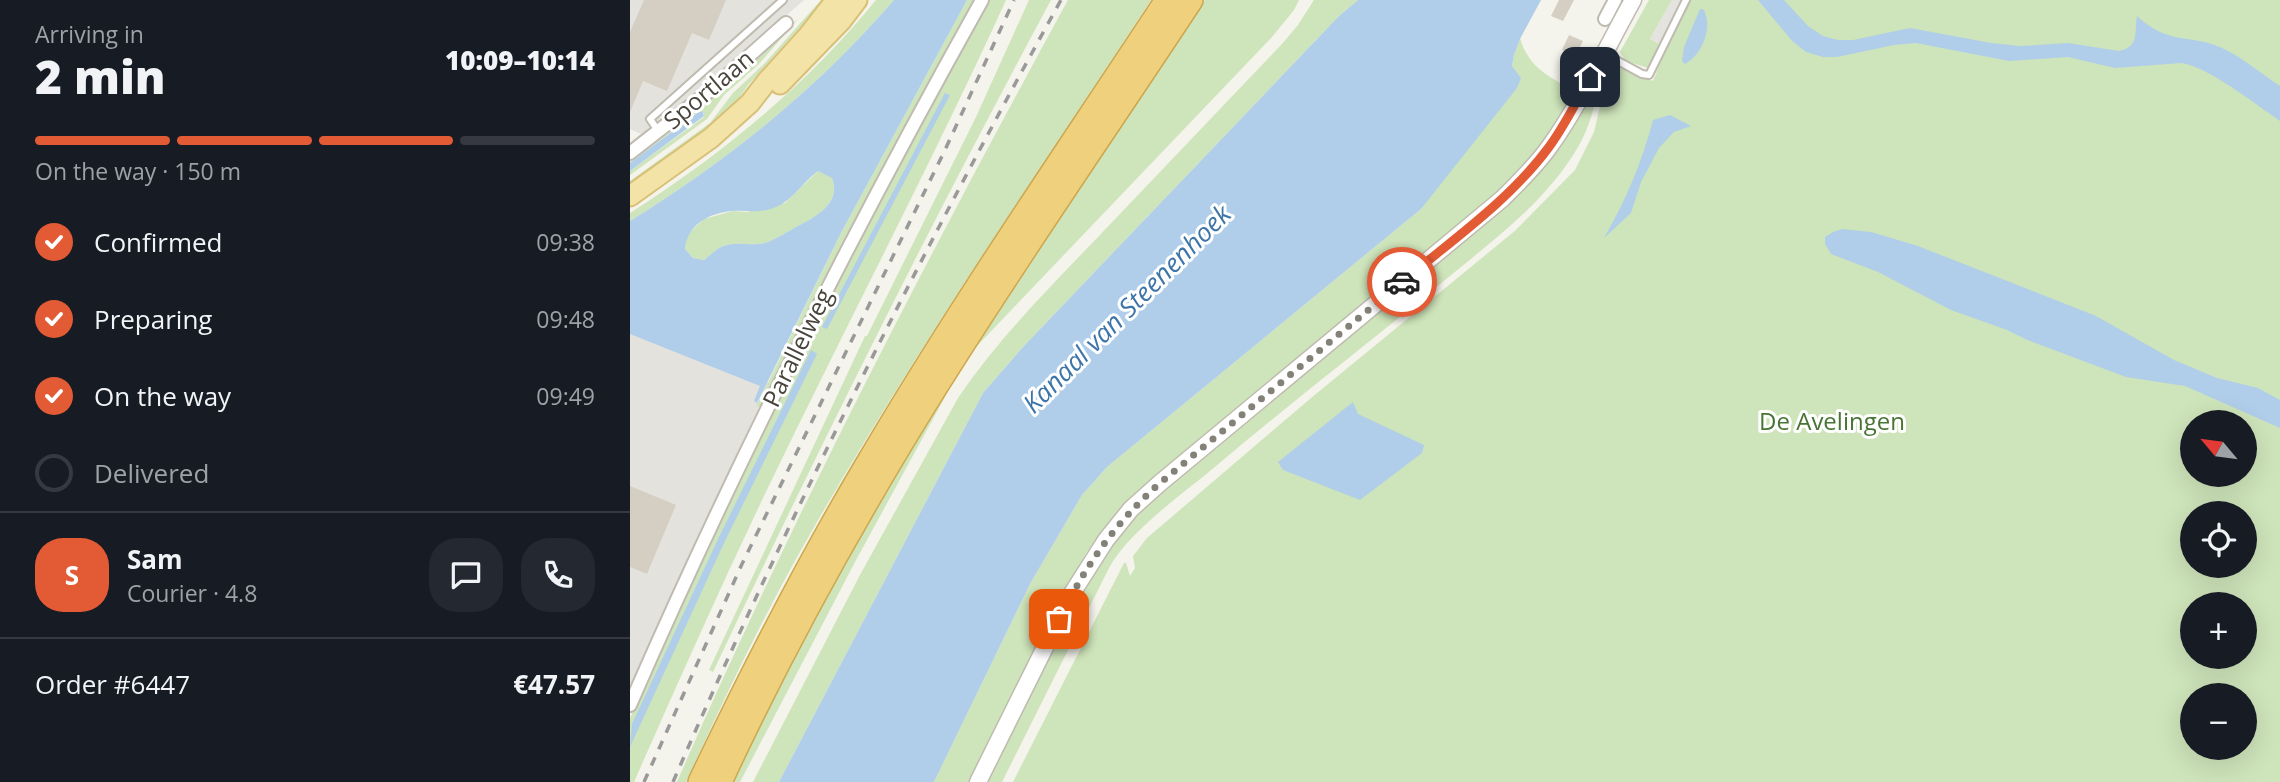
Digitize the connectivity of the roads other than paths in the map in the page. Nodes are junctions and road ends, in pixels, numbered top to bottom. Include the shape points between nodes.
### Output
1 (783, 0) edge
2 (836, 0) edge
3 (857, 0) edge
4 (982, 0) edge
5 (1167, 0) edge
6 (1191, 0) edge
7 (1615, 0) edge
8 (1633, 0) edge
9 (1686, 0) edge
10 (1605, 19) dead end
11 (786, 23) dead end
12 (754, 26) junction
13 (767, 41) junction
14 (1604, 53) junction
15 (750, 103) junction
16 (659, 132) junction
17 (630, 153) edge
18 (630, 196) edge
19 (630, 705) edge
20 (700, 782) edge
21 (720, 782) edge
22 (978, 782) edge

1 - 12 lane
2 - 15 main road
3 - 15 main road via 800,65 774,90
4 - 19 street, Parallelweg via 805,333
5 - 20 highway via 865,467 771,638
6 - 21 highway via 888,465 788,645
7 - 10 street
8 - 14 street
9 - 14 lane via 1649,75
11 - 13 street, Sportlaan
12 - 13 lane
12 - 16 lane via 650,120
13 - 16 street, Sportlaan
14 - 22 street via 1549,148 1502,199 1131,509 1071,596
15 - 18 main road via 711,138
16 - 17 street, Sportlaan

